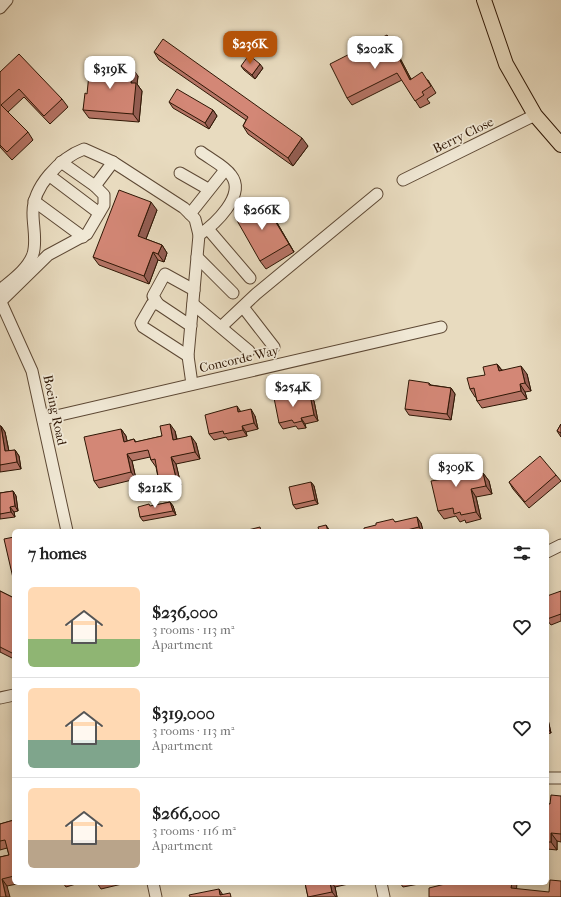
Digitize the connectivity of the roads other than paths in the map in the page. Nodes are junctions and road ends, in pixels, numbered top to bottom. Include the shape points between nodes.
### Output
1 (7, 0) edge
2 (484, 0) edge
3 (0, 8) edge
4 (535, 115) junction
5 (561, 145) edge
6 (201, 152) dead end
7 (61, 162) junction
8 (113, 162) junction
9 (225, 170) junction
10 (180, 173) dead end
11 (50, 176) junction
12 (403, 180) dead end
13 (95, 186) junction
14 (208, 190) junction
15 (377, 194) dead end
16 (34, 201) junction
17 (99, 213) junction
18 (190, 214) junction
19 (203, 232) junction
20 (83, 237) junction
21 (35, 247) junction
22 (48, 255) junction
23 (197, 258) junction
24 (250, 278) dead end
25 (194, 290) junction
26 (233, 293) dead end
27 (0, 297) edge
28 (158, 304) junction
29 (193, 304) junction
30 (244, 307) junction
31 (191, 326) junction
32 (441, 327) dead end
33 (221, 328) junction
34 (274, 347) dead end
35 (249, 351) dead end
36 (188, 356) junction
37 (192, 384) junction
38 (43, 419) junction
39 (67, 529) edge
40 (561, 545) edge
41 (549, 551) edge
42 (12, 695) edge
43 (0, 698) edge
44 (549, 778) edge
45 (561, 778) edge
46 (153, 885) edge
47 (381, 885) edge
48 (156, 897) edge
49 (384, 897) edge

1 - 3 street
2 - 4 main road via 506,64
4 - 5 main road
4 - 12 street, Berry Close
6 - 9 street
7 - 8 street via 84,149
7 - 11 street
7 - 13 street
8 - 13 street
8 - 18 street
9 - 14 street
9 - 19 street via 236,184 235,194 225,211
10 - 14 street
11 - 16 street via 38,190
11 - 17 street
13 - 17 street via 105,199
14 - 18 street
15 - 30 street via 256,294
16 - 20 street
16 - 21 street
17 - 20 street
18 - 19 street
19 - 23 street
19 - 24 street
20 - 22 street
21 - 22 street
21 - 27 street via 33,255
22 - 27 street
23 - 25 street
23 - 26 street
25 - 28 street via 165,274 153,296
25 - 29 street
27 - 38 street, Boeing Road via 32,371
28 - 31 street
28 - 36 street via 152,304 141,325
29 - 31 street
29 - 33 street
30 - 33 street
30 - 34 street
31 - 36 street
32 - 37 street, Concorde Way
33 - 35 street
36 - 37 street
37 - 38 street, Concorde Way
38 - 39 street, Boeing Road
40 - 41 street
42 - 43 street
44 - 45 street
46 - 48 street
47 - 49 street

